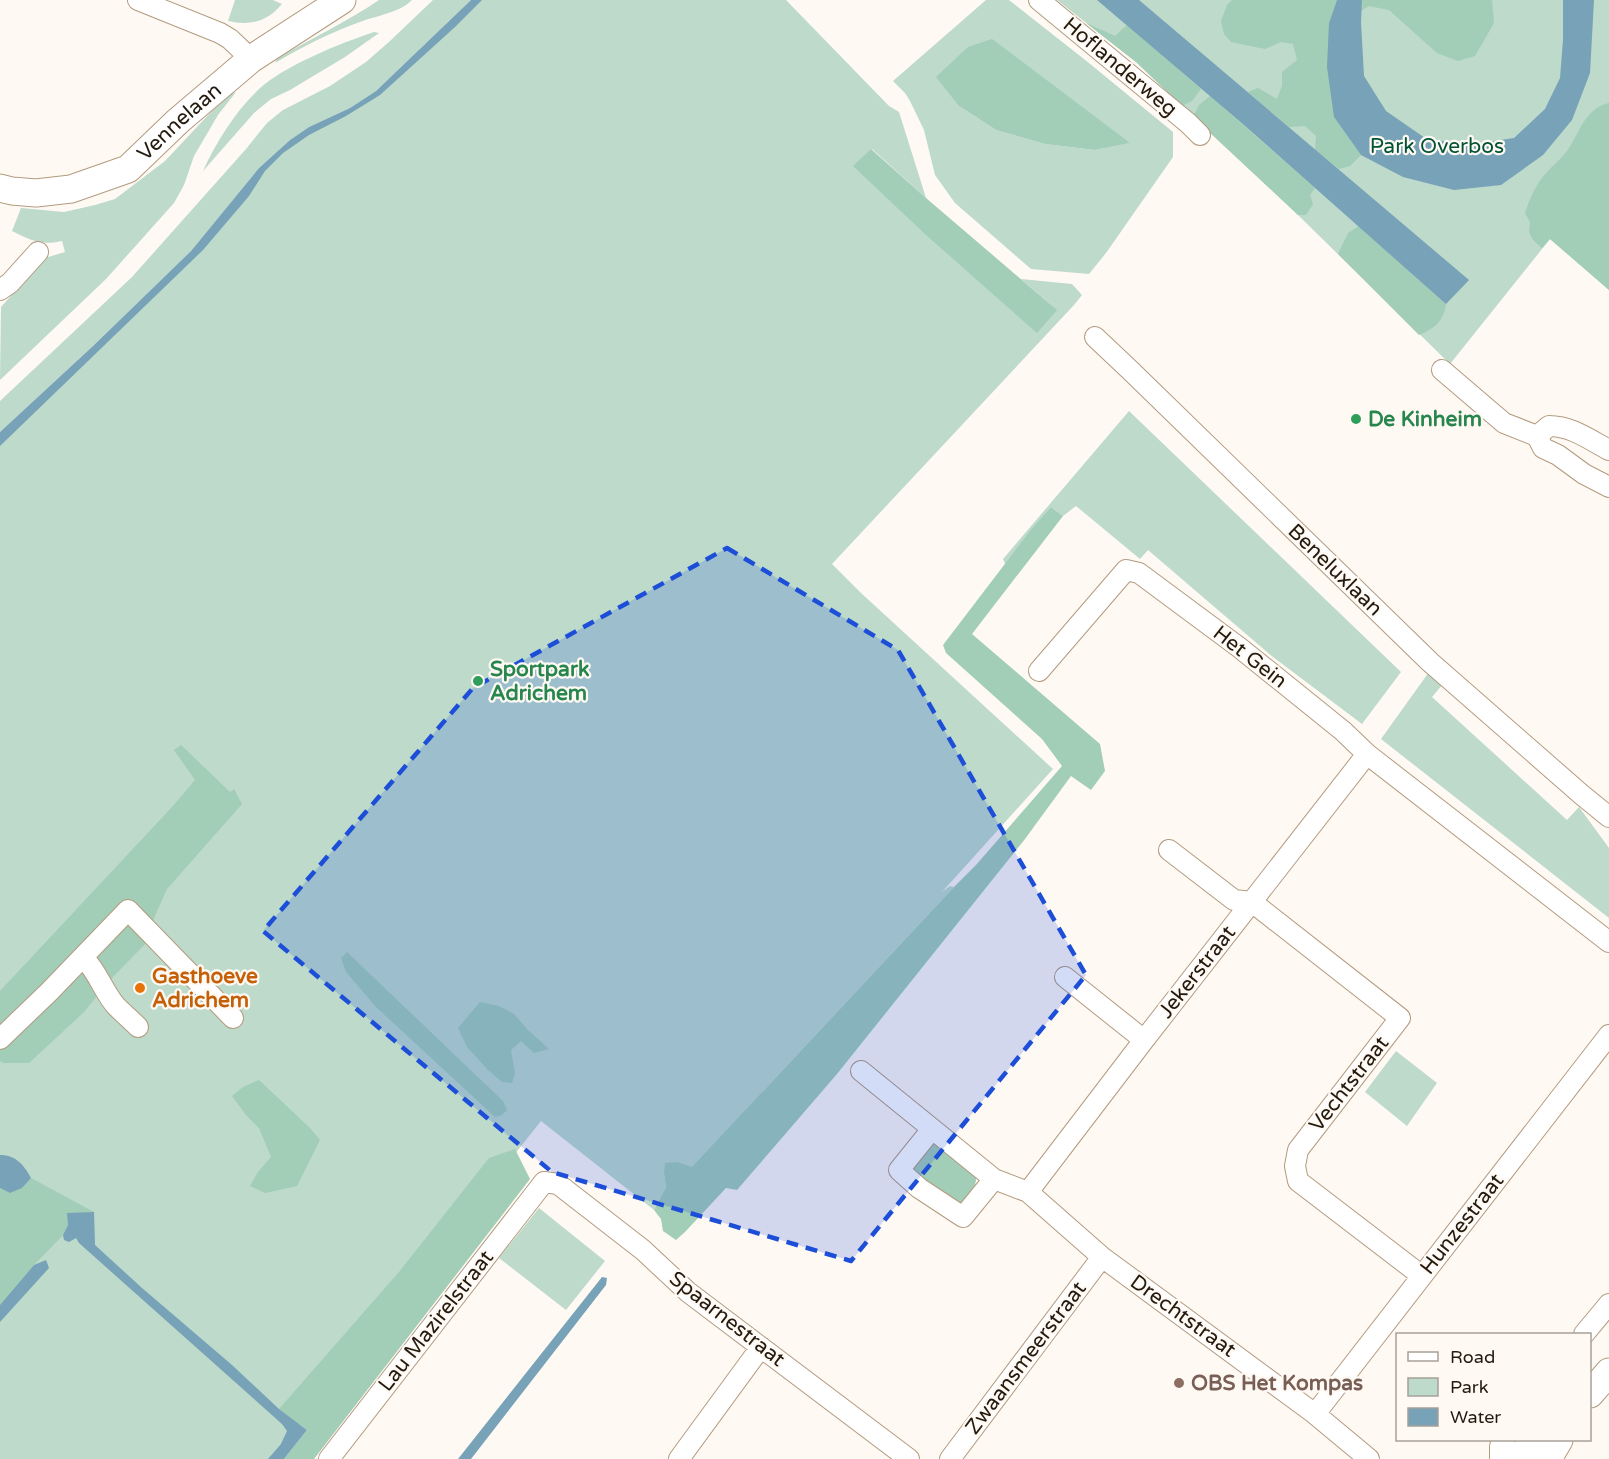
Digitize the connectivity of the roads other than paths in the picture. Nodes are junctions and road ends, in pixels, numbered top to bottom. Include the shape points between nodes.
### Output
1 (138, 0) edge
2 (342, 0) edge
3 (1039, 0) edge
4 (251, 59) junction
5 (1200, 135) dead end
6 (0, 188) edge
7 (38, 252) dead end
8 (0, 290) edge
9 (1095, 338) dead end
10 (1442, 370) dead end
11 (1567, 428) junction
12 (1537, 436) junction
13 (1609, 450) edge
14 (1558, 455) junction
15 (1609, 487) edge
16 (1039, 671) dead end
17 (1367, 754) junction
18 (1582, 795) junction
19 (1609, 817) edge
20 (1609, 834) edge
21 (1169, 850) dead end
22 (1252, 902) junction
23 (1609, 942) edge
24 (83, 957) junction
25 (1065, 977) dead end
26 (233, 1018) dead end
27 (138, 1027) dead end
28 (1609, 1035) edge
29 (0, 1039) edge
30 (1144, 1040) junction
31 (861, 1071) dead end
32 (932, 1129) junction
33 (994, 1179) junction
34 (544, 1182) joint
35 (1029, 1191) junction
36 (1102, 1257) junction
37 (1422, 1276) junction
38 (1609, 1304) edge
39 (1586, 1333) edge
40 (761, 1347) junction
41 (1609, 1372) edge
42 (1591, 1393) edge
43 (1315, 1414) junction
44 (1504, 1441) edge
45 (1535, 1441) edge
46 (1558, 1441) edge
47 (328, 1459) edge
48 (679, 1459) edge
49 (909, 1459) edge
50 (950, 1459) edge
51 (1369, 1459) edge
52 (1500, 1459) edge
53 (1517, 1459) edge
54 (1548, 1459) edge

1 - 4 street via 220,33
2 - 4 street, Vennelaan
3 - 5 street, Hoflanderweg
4 - 6 street, Vennelaan via 128,169 71,189 36,193
7 - 8 street
9 - 18 street, Beneluxlaan via 1430,662
10 - 12 street via 1504,423
11 - 12 street via 1549,426
11 - 13 street
11 - 14 street via 1567,443
12 - 14 street via 1543,448
14 - 15 street
16 - 17 street, Het Gein via 1126,570 1139,573 1240,648
17 - 22 street, Jekerstraat
17 - 23 street
18 - 19 street, Beneluxlaan
18 - 20 street, Beneluxlaan
21 - 22 street via 1234,900
22 - 30 street, Jekerstraat
22 - 37 street, Vechtstraat via 1400,1018 1298,1150 1294,1166 1298,1181
24 - 26 street via 128,910
24 - 27 street via 115,1005
24 - 29 street
25 - 30 street
28 - 37 street, Hunzestraat
30 - 35 street, Jekerstraat
31 - 32 street
32 - 33 street
32 - 33 street via 898,1170 919,1188 963,1218
33 - 35 street
34 - 40 street, Spaarnestraat via 558,1184
34 - 47 street, Lau Mazirelstraat
35 - 36 street, Drechtstraat
36 - 43 street, Drechtstraat
36 - 50 street, Zwaansmeerstraat
37 - 43 street, Hunzestraat
38 - 39 street
40 - 48 street
40 - 49 street, Spaarnestraat
41 - 42 street
43 - 51 street, Drechtstraat
44 - 52 street
45 - 53 street
46 - 54 street

